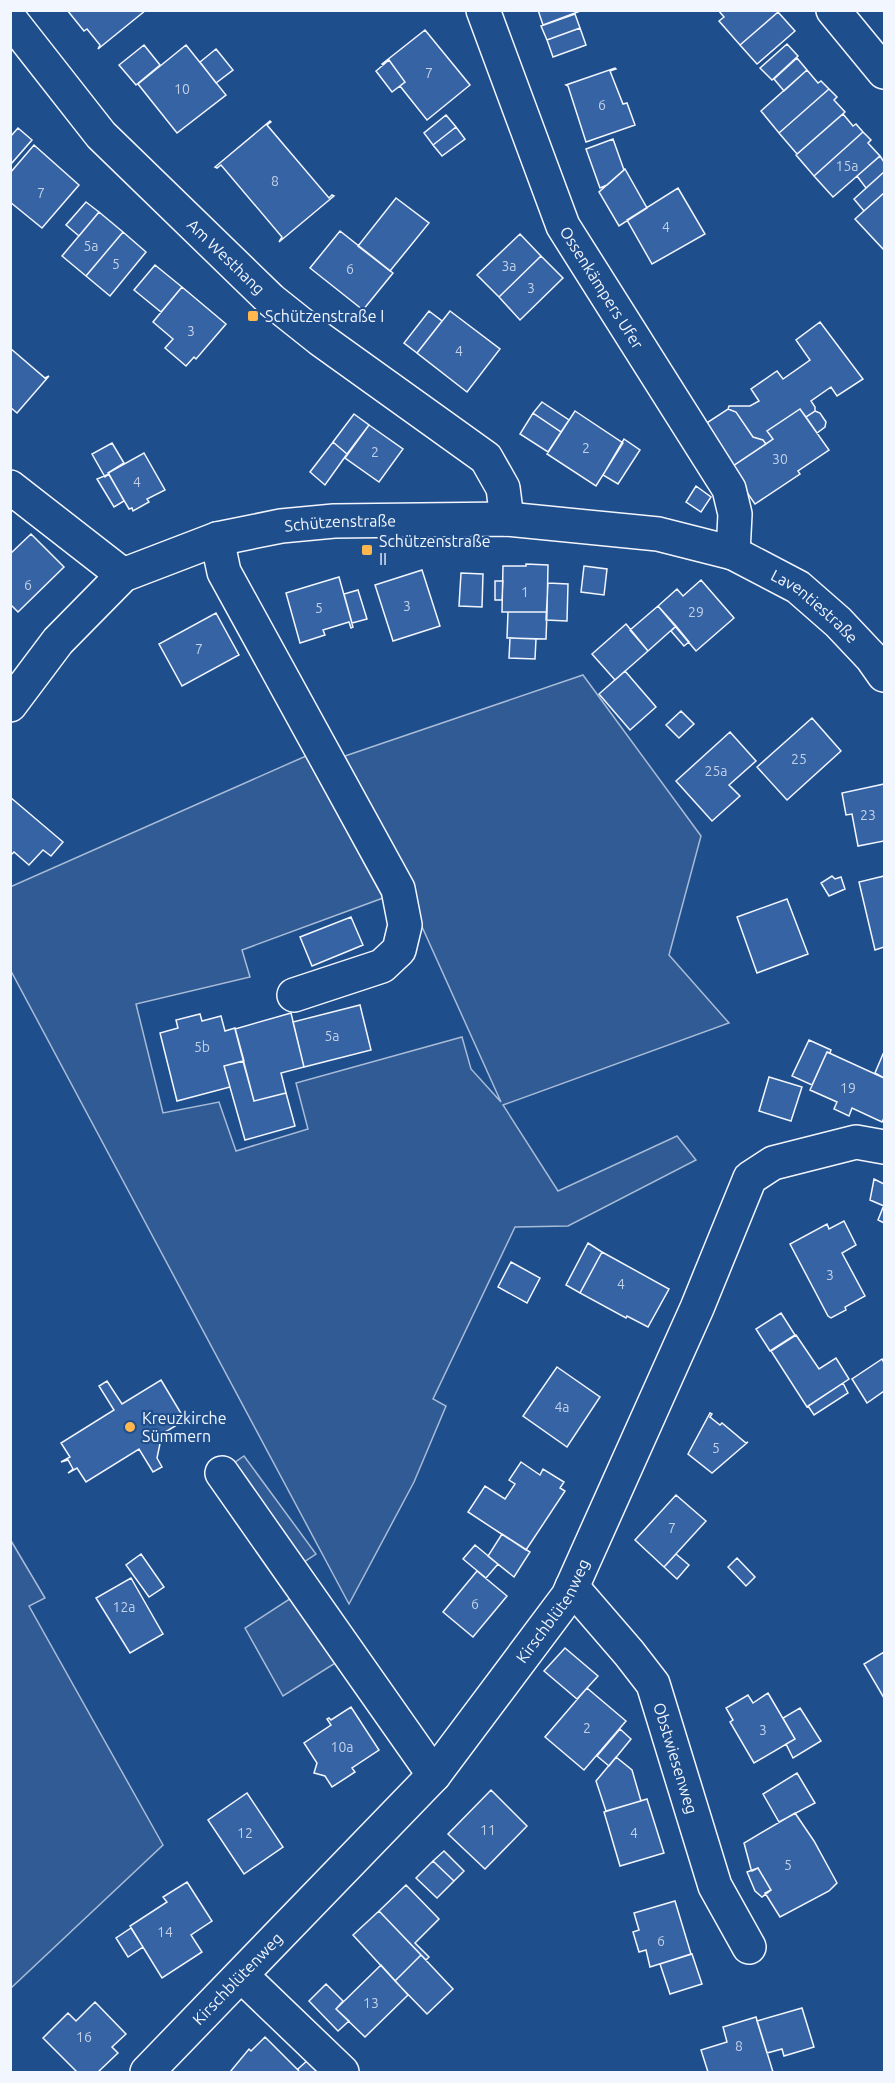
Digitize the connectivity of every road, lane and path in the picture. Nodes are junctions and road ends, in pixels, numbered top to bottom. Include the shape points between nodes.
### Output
1 (483, 10) edge
2 (833, 10) edge
3 (10, 19) edge
4 (885, 72) edge
5 (10, 487) edge
6 (507, 519) junction
7 (217, 539) junction
8 (733, 553) junction
9 (123, 575) junction
10 (885, 675) edge
11 (10, 705) edge
12 (294, 995) dead end
13 (885, 1147) edge
14 (222, 1473) dead end
15 (572, 1587) junction
16 (434, 1775) junction
17 (749, 1947) dead end
18 (242, 1976) junction
19 (147, 2073) edge
20 (342, 2073) edge

1 - 8 street, Ossenkämpers Ufer via 562,226 729,489 735,514
2 - 4 street
3 - 6 street, Am Westhang via 101,135 271,300 486,458 503,488
5 - 9 street
6 - 7 street, Schützenstraße via 334,521 281,526
6 - 8 street, Schützenstraße via 658,534
7 - 9 street, Schützenstraße
7 - 12 street via 224,572 398,889 405,925 399,951 382,966
8 - 10 street, Laventiestraße via 798,586 838,622
9 - 11 street, Schützenstraße via 58,641
13 - 15 street, Kirschblütenweg via 856,1142 773,1163 750,1178 697,1308
14 - 16 street
15 - 16 street, Kirschblütenweg
15 - 17 street, Obstwiesenweg via 653,1684 715,1886
16 - 18 street, Kirschblütenweg
18 - 19 street, Kirschblütenweg
18 - 20 street

